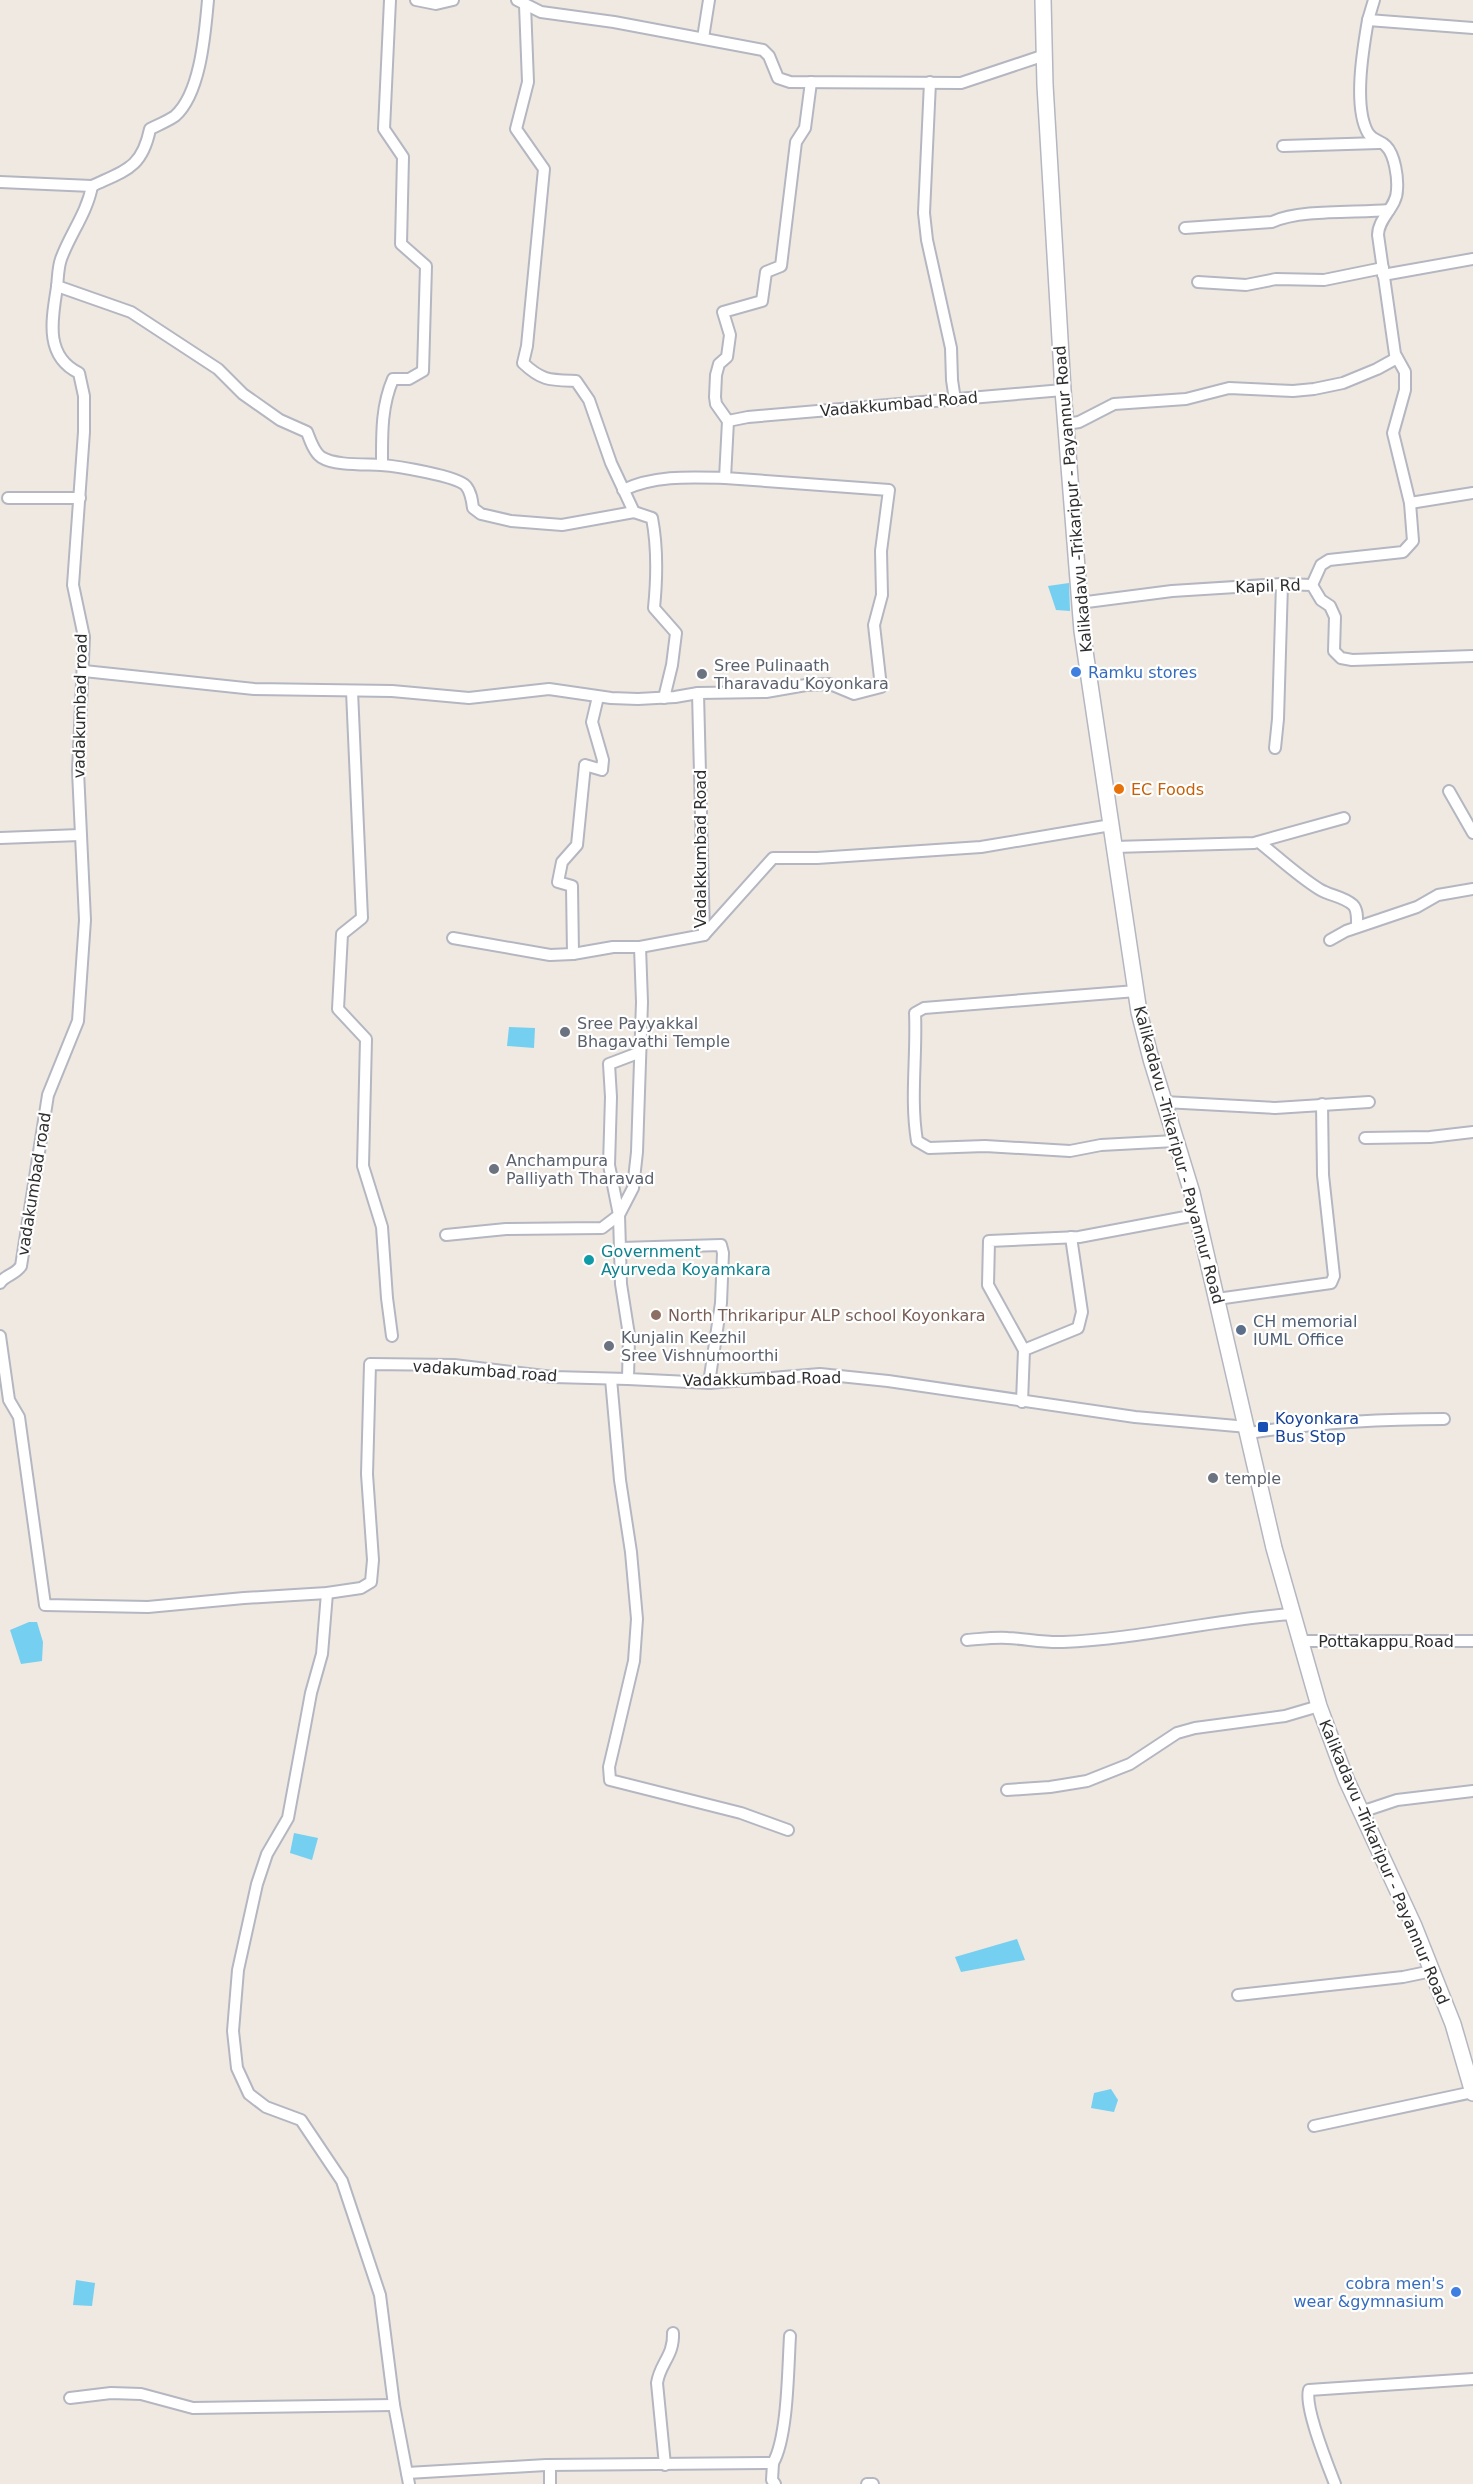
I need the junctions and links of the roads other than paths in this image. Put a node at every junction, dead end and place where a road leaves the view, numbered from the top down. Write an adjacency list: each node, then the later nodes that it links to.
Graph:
1 (208, 0): 18 (street)
2 (390, 0): 30 (street)
3 (416, 0): 4 (street)
4 (453, 0)
5 (709, 0): 11 (street)
6 (1043, 0): 12 (main road, Kalikadavu -Trikaripur - Payannur Road)
7 (1374, 0): 9 (street)
8 (521, 3): 11 (street); 32 (street)
9 (1368, 20): 10 (street); 15 (street)
10 (1473, 28)
11 (703, 38): 13 (street)
12 (1045, 55): 14 (street); 26 (main road, Kalikadavu -Trikaripur - Payannur Road)
13 (811, 82): 14 (street); 28 (street)
14 (930, 82): 27 (street)
15 (1379, 142): 16 (street); 19 (street)
16 (1283, 146)
17 (0, 182): 18 (street)
18 (92, 186): 24 (street, vadakumbad road)
19 (1389, 210): 20 (street); 22 (street)
20 (1185, 228)
21 (1473, 259): 22 (street)
22 (1383, 272): 23 (street); 25 (street)
23 (1198, 282)
24 (57, 286): 30 (street); 35 (street, vadakumbad road)
25 (1397, 358): 29 (street); 36 (street)
26 (1063, 390): 27 (street, Vadakkumbad Road); 29 (main road, Kalikadavu -Trikaripur - Payannur Road)
27 (955, 400): 28 (street, Vadakkumbad Road)
28 (728, 421): 31 (street)
29 (1066, 424): 40 (main road, Kalikadavu -Trikaripur - Payannur Road)
30 (382, 465): 37 (street)
31 (725, 478): 32 (street); 44 (street)
32 (623, 490): 37 (street)
33 (1473, 493): 36 (street)
34 (8, 498): 35 (street)
35 (80, 498): 42 (street, vadakumbad road)
36 (1410, 503): 39 (street)
37 (634, 512): 45 (street)
38 (1282, 584): 39 (street, Kapil Rd); 40 (street, Kapil Rd); 47 (street)
39 (1312, 585): 41 (street, Kapil Rd)
40 (1079, 603): 50 (main road, Kalikadavu -Trikaripur - Payannur Road)
41 (1473, 656)
42 (84, 671): 43 (street); 52 (street, vadakumbad road)
43 (352, 691): 45 (street); 79 (street)
44 (698, 693): 45 (street); 58 (street, Vadakkumbad Road)
45 (664, 698)
46 (597, 701): 62 (street)
47 (1275, 748)
48 (1449, 791): 51 (street)
49 (1344, 818): 54 (street)
50 (1111, 825): 55 (main road, Kalikadavu -Trikaripur - Payannur Road); 58 (street)
51 (1473, 833)
52 (80, 835): 53 (street); 76 (street, vadakumbad road)
53 (0, 838)
54 (1259, 842): 55 (street); 57 (street)
55 (1114, 847): 63 (main road, Kalikadavu -Trikaripur - Payannur Road)
56 (1473, 889): 57 (street)
57 (1357, 927): 60 (street)
58 (704, 934): 61 (street, Vadakkumbad Road)
59 (453, 938): 62 (street, Vadakkumbad Road)
60 (1330, 940)
61 (640, 947): 62 (street, Vadakkumbad Road); 64 (street)
62 (573, 954)
63 (1136, 991): 65 (main road, Kalikadavu -Trikaripur - Payannur Road); 70 (street)
64 (638, 1053): 71 (street); 71 (street)
65 (1164, 1102): 67 (street); 70 (main road, Kalikadavu -Trikaripur - Payannur Road)
66 (1369, 1102): 67 (street)
67 (1322, 1104): 77 (street)
68 (1473, 1132): 69 (street)
69 (1365, 1138)
70 (1175, 1141): 72 (main road, Kalikadavu -Trikaripur - Payannur Road)
71 (619, 1215): 73 (street); 75 (street)
72 (1196, 1215): 74 (street); 77 (main road, Kalikadavu -Trikaripur - Payannur Road)
73 (446, 1235)
74 (1071, 1237): 80 (street); 80 (street)
75 (621, 1248): 82 (street); 83 (street)
76 (0, 1283)
77 (1217, 1299): 86 (main road, Kalikadavu -Trikaripur - Payannur Road)
78 (0, 1336): 87 (street, vadakumbad road)
79 (392, 1336)
80 (1024, 1350): 84 (street)
81 (611, 1378): 82 (street, vadakumbad road); 87 (street, vadakumbad road); 96 (street)
82 (628, 1379): 83 (street, Vadakkumbad Road)
83 (709, 1383): 84 (street, Vadakkumbad Road)
84 (1022, 1402): 86 (street, Vadakkumbad Road)
85 (1444, 1419): 86 (street, Vadakkumbad Road)
86 (1249, 1430): 88 (main road, Kalikadavu -Trikaripur - Payannur Road)
87 (327, 1593): 105 (street)
88 (1292, 1614): 89 (street); 90 (main road, Kalikadavu -Trikaripur - Payannur Road)
89 (967, 1640)
90 (1299, 1641): 91 (street, Pottakappu Road); 92 (main road, Kalikadavu -Trikaripur - Payannur Road)
91 (1473, 1641)
92 (1319, 1706): 93 (street); 95 (main road, Kalikadavu -Trikaripur - Payannur Road)
93 (1007, 1791)
94 (1473, 1791): 95 (street)
95 (1361, 1812): 97 (main road, Kalikadavu -Trikaripur - Payannur Road)
96 (788, 1830)
97 (1432, 1971): 98 (street); 99 (main road, Kalikadavu -Trikaripur - Payannur Road)
98 (1238, 1995)
99 (1473, 2092): 100 (street)
100 (1314, 2126)
101 (673, 2333): 108 (street)
102 (790, 2336): 106 (street)
103 (1473, 2379): 114 (street)
104 (70, 2397): 105 (street)
105 (394, 2405): 109 (street)
106 (773, 2463): 108 (street); 111 (street)
107 (550, 2465): 108 (street); 109 (street); 110 (street)
108 (665, 2465)
109 (408, 2478)
110 (550, 2484)
111 (775, 2484)
112 (867, 2484): 113 (street)
113 (873, 2484)
114 (1335, 2484)

